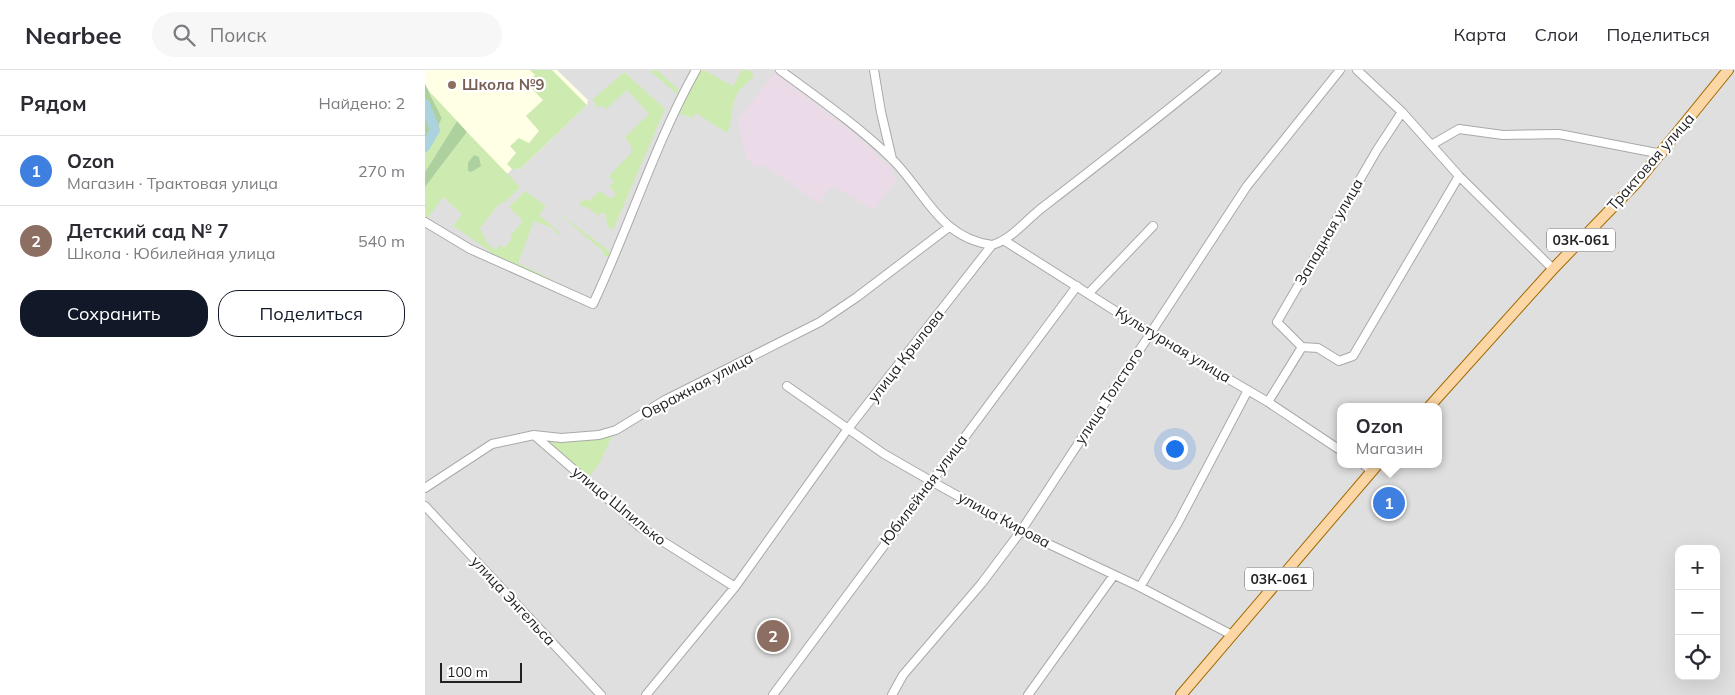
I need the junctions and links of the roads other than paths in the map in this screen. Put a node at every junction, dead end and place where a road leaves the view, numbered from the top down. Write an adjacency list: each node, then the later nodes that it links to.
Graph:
1 (696, 70): 13 (street)
2 (780, 70): 11 (street)
3 (874, 70): 11 (street)
4 (1217, 70): 16 (street)
5 (1340, 70): 21 (street, улица Толстого)
6 (1357, 70): 8 (street)
7 (1728, 70): 10 (main road, Трактовая улица / 03К-061)
8 (1402, 112): 9 (street); 22 (street, Западная улица)
9 (1433, 144): 10 (street); 12 (street)
10 (1662, 154): 18 (main road, Трактовая улица / 03К-061)
11 (892, 159): 15 (street)
12 (1459, 176): 18 (street); 22 (street)
13 (425, 222)
14 (1153, 226): 20 (street)
15 (949, 227): 17 (street); 28 (street, Овражная улица)
16 (1005, 241): 17 (street); 19 (street, Культурная улица)
17 (992, 245): 27 (street, улица Крылова)
18 (1553, 269): 26 (main road, Трактовая улица / 03К-061)
19 (1077, 286): 20 (street, Культурная улица); 31 (street, Юбилейная улица)
20 (1089, 293): 21 (street, Культурная улица)
21 (1150, 333): 24 (street, Культурная улица); 34 (street, улица Толстого)
22 (1302, 347): 25 (street)
23 (787, 386): 27 (street, улица Кирова)
24 (1248, 390): 25 (street, Культурная улица); 37 (street)
25 (1268, 402): 29 (street, Культурная улица)
26 (1433, 403)
27 (847, 430): 31 (street, улица Кирова); 36 (street, улица Крылова)
28 (533, 435): 32 (street, Овражная улица); 36 (street, улица Шпилько)
29 (1337, 448)
30 (1374, 468): 38 (main road, 03К-061)
31 (931, 481): 34 (street, улица Кирова); 41 (street, Юбилейная улица)
32 (425, 488)
33 (425, 506): 39 (street, улица Энгельса)
34 (1021, 531): 35 (street, улица Кирова); 42 (street, улица Толстого)
35 (1114, 575): 37 (street, улица Кирова); 43 (street)
36 (735, 587): 40 (street, улица Крылова)
37 (1140, 587): 38 (street, улица Кирова)
38 (1232, 635): 44 (main road, 03К-061)
39 (601, 695)
40 (647, 695)
41 (773, 695)
42 (893, 695)
43 (1028, 695)
44 (1181, 695)

